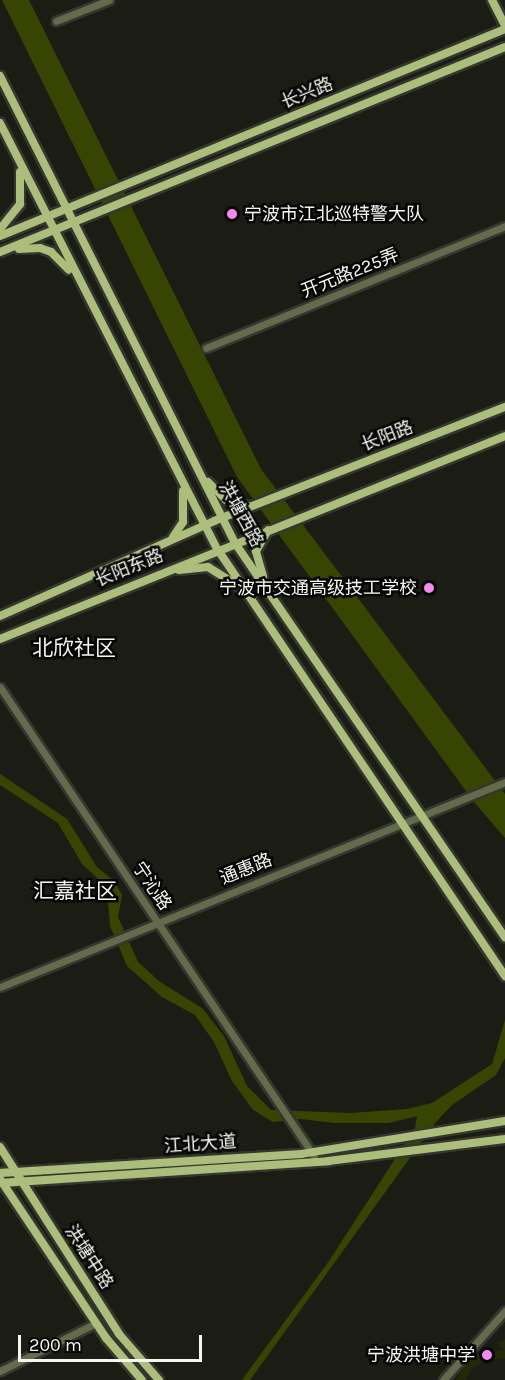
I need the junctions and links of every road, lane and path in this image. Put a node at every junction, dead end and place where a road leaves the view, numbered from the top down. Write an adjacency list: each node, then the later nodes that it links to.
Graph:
1 (110, 0): 3 (street)
2 (492, 0): 4 (main road)
3 (56, 21)
4 (505, 27): 9 (main road, 长兴路)
5 (505, 47): 11 (main road, 长兴路)
6 (0, 76): 9 (main road, 洪塘西路)
7 (0, 123): 8 (main road, 洪塘西路)
8 (14, 151): 10 (main road, 洪塘西路); 13 (main road)
9 (68, 209): 10 (main road, 长兴路); 11 (main road, 洪塘西路)
10 (47, 218): 14 (main road, 洪塘西路); 15 (main road, 长兴路)
11 (74, 222): 14 (main road, 长兴路); 21 (main road, 洪塘西路)
12 (505, 226): 18 (street, 开元路225弄)
13 (0, 229)
14 (53, 231): 16 (main road, 长兴路); 17 (main road, 洪塘西路)
15 (0, 236)
16 (1, 252): 17 (main road)
17 (81, 284): 22 (main road, 洪塘西路)
18 (206, 348)
19 (505, 407): 23 (main road, 长阳路)
20 (505, 436): 26 (main road, 长阳东路)
21 (198, 470): 23 (main road); 24 (main road, 洪塘西路)
22 (181, 479): 25 (main road, 洪塘西路); 27 (main road)
23 (254, 506): 24 (main road, 长阳东路)
24 (223, 518): 25 (main road, 长阳东路); 28 (main road, 洪塘西路)
25 (204, 525): 27 (main road, 长阳东路); 29 (main road, 洪塘西路)
26 (270, 529): 28 (main road, 长阳东路); 31 (main road)
27 (169, 541): 33 (main road, 长阳东路)
28 (236, 543): 29 (main road, 长阳东路); 31 (main road, 洪塘西路)
29 (218, 550): 30 (main road, 长阳东路); 32 (main road, 洪塘西路)
30 (149, 578): 32 (main road); 34 (main road, 长阳东路)
31 (271, 593): 37 (main road, 洪塘西路)
32 (253, 603): 38 (main road, 洪塘西路)
33 (0, 616)
34 (0, 639)
35 (0, 687): 39 (street, 宁沁路)
36 (503, 783): 37 (street, 通惠路)
37 (421, 815): 38 (street, 通惠路); 40 (main road, 洪塘西路)
38 (402, 824): 39 (street, 通惠路); 41 (main road, 洪塘西路)
39 (158, 921): 42 (street, 通惠路); 46 (street, 宁沁路)
40 (505, 938)
41 (505, 976)
42 (0, 987)
43 (505, 1120): 46 (main road, 江北大道)
44 (504, 1141): 47 (main road, 江北大道)
45 (0, 1147): 48 (main road, 洪塘中路)
46 (311, 1152): 47 (street, 宁沁路); 48 (main road, 江北大道)
47 (319, 1162): 51 (main road, 江北大道)
48 (15, 1172): 49 (main road, 江北大道); 51 (main road, 洪塘中路)
49 (0, 1173)
50 (1, 1181): 51 (main road, 江北大道); 53 (main road, 洪塘中路)
51 (21, 1182): 56 (main road, 洪塘中路)
52 (505, 1311): 57 (street)
53 (96, 1323): 54 (street); 55 (main road, 洪塘中路)
54 (0, 1371)
55 (141, 1380)
56 (159, 1380)
57 (443, 1380)

